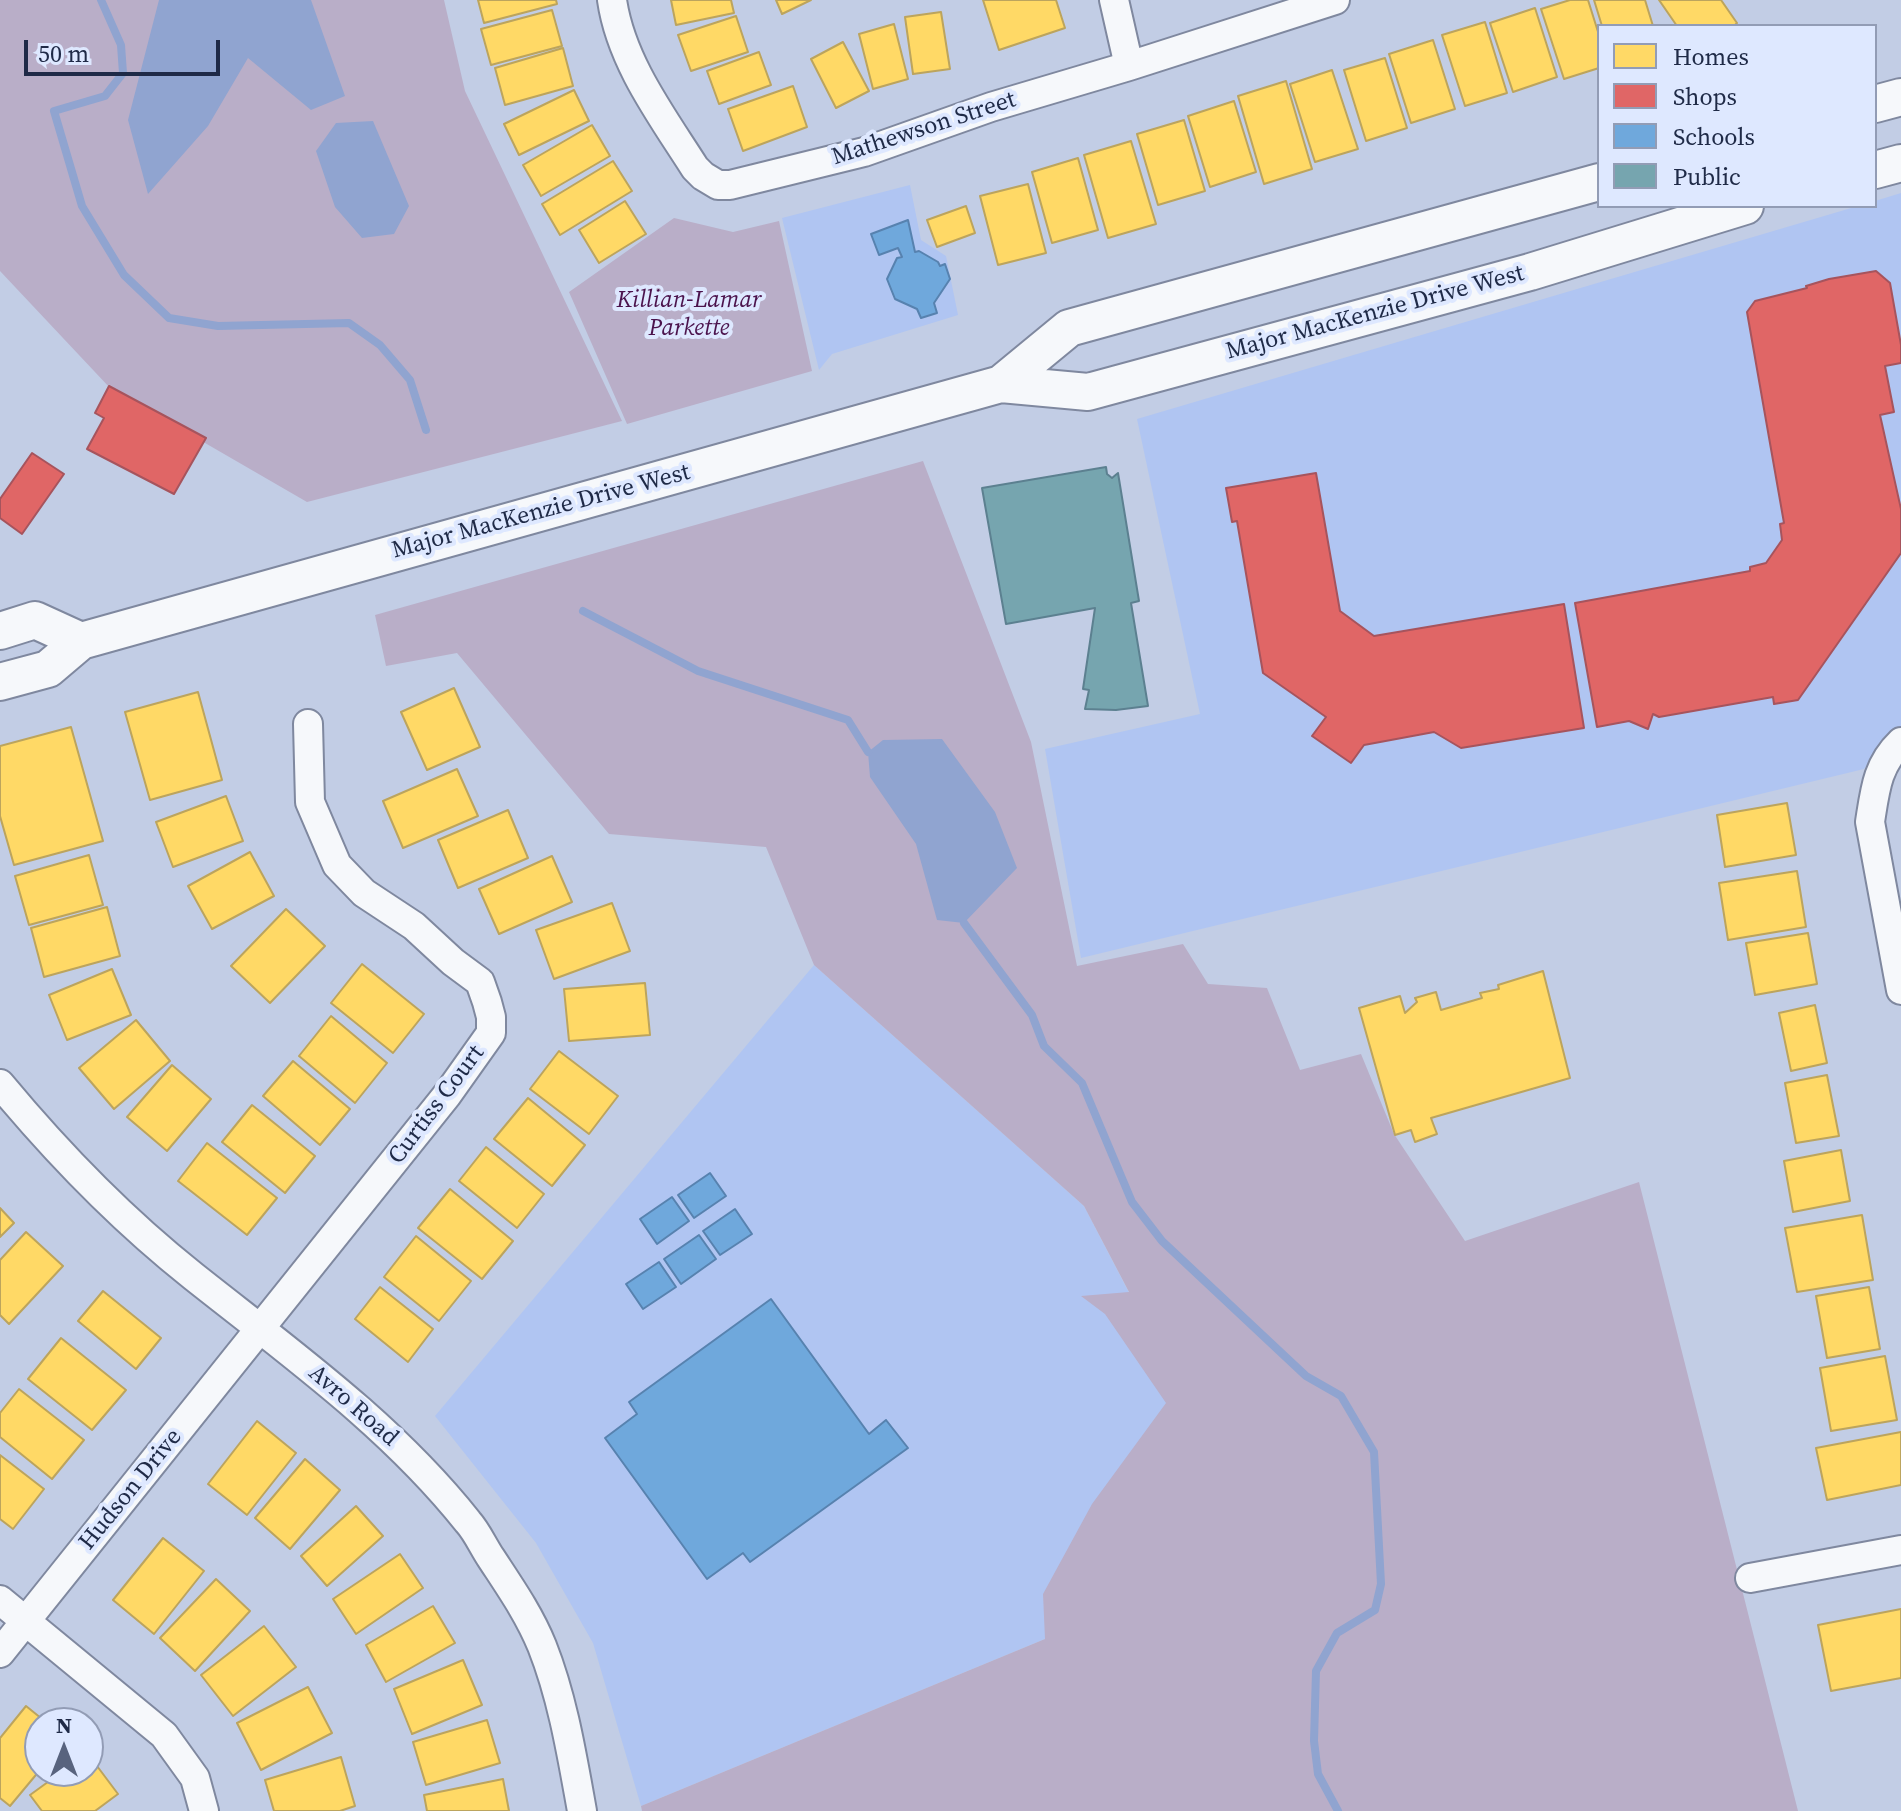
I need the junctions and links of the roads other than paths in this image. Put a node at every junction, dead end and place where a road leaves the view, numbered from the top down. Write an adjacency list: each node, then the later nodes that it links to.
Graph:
1 (612, 0): 4 (street, Mathewson Street)
2 (1114, 0): 4 (street)
3 (1335, 0): 4 (street, Mathewson Street)
4 (1129, 66)
5 (1901, 97): 6 (main road)
6 (1877, 103)
7 (1901, 163): 8 (main road)
8 (1877, 169)
9 (1597, 183): 11 (main road, Major MacKenzie Drive West)
10 (1738, 208): 11 (main road, Major MacKenzie Drive West)
11 (1001, 384): 13 (main road, Major MacKenzie Drive West)
12 (0, 631): 13 (main road)
13 (81, 641): 14 (main road, Major MacKenzie Drive West)
14 (0, 682)
15 (308, 724): 19 (street, Curtiss Court)
16 (1901, 742): 17 (street)
17 (1901, 990)
18 (0, 1084): 19 (street, Avro Road)
19 (262, 1328): 23 (street, Hudson Drive); 26 (street, Avro Road)
20 (1901, 1550): 21 (street)
21 (1750, 1578)
22 (0, 1600): 23 (street)
23 (25, 1622): 24 (street, Hudson Drive); 25 (street)
24 (0, 1653)
25 (204, 1811)
26 (582, 1811)

